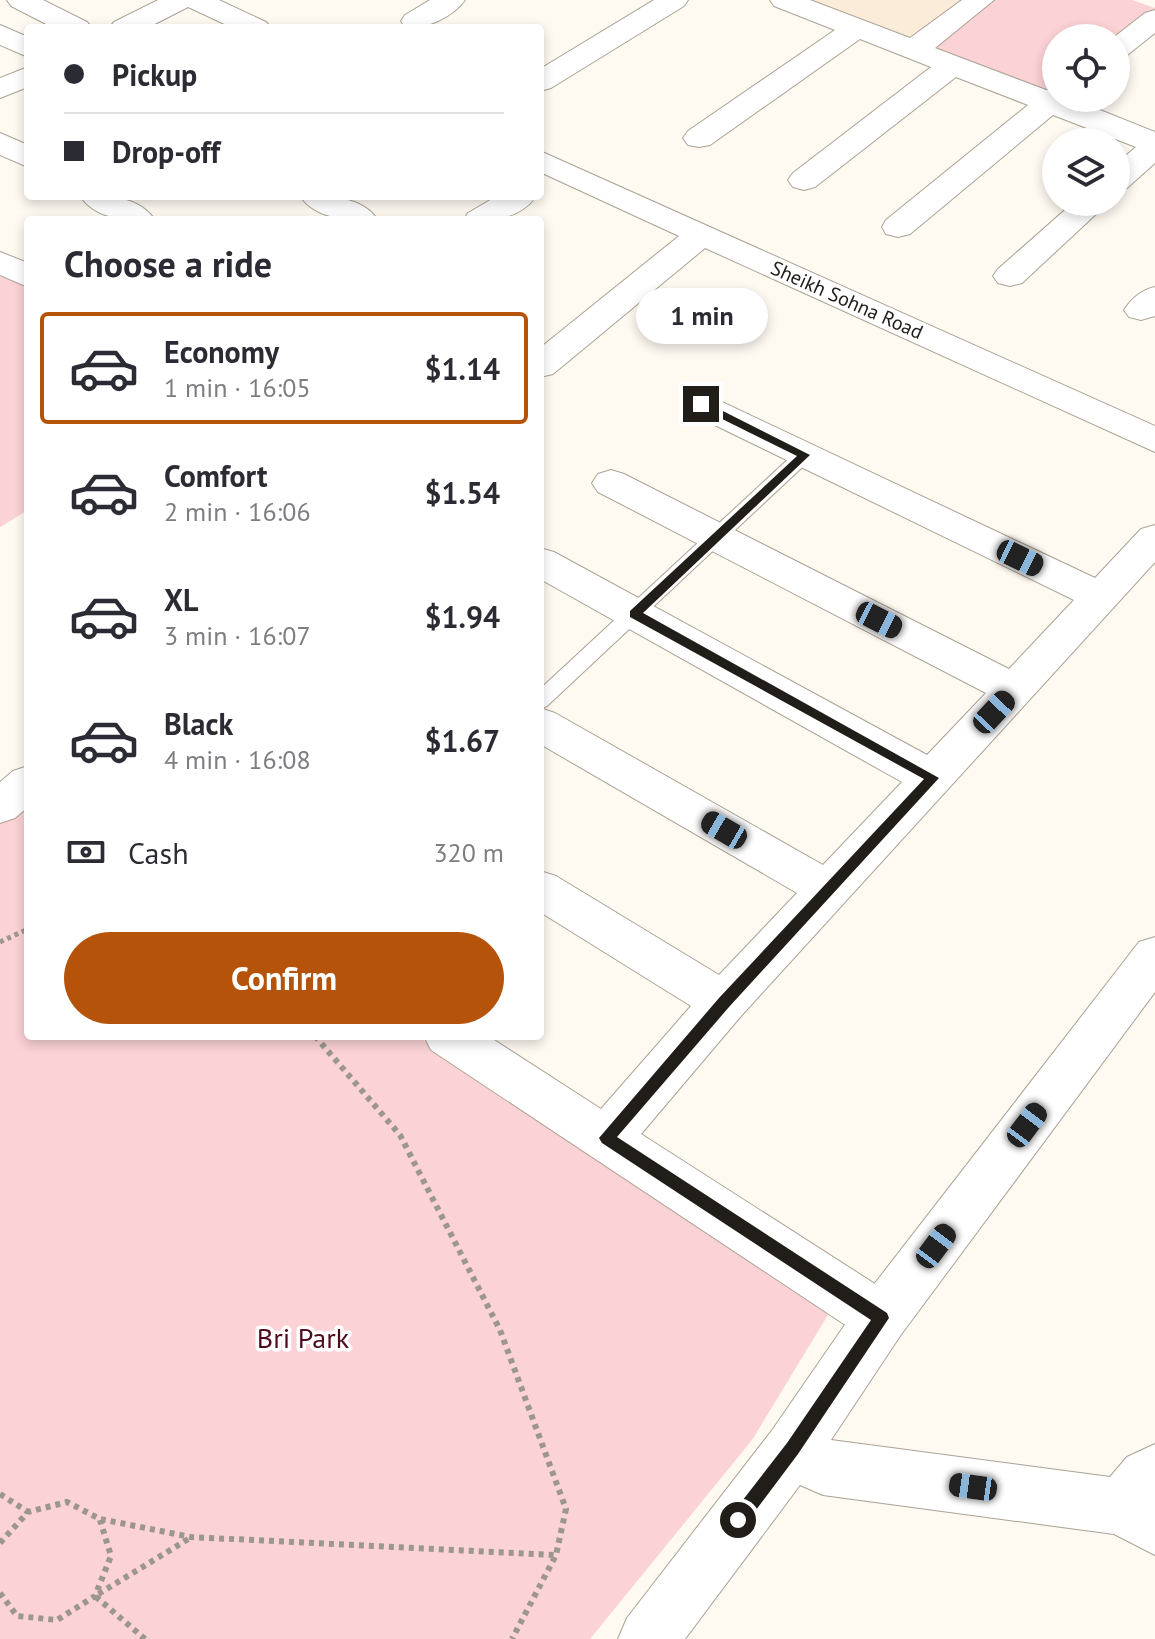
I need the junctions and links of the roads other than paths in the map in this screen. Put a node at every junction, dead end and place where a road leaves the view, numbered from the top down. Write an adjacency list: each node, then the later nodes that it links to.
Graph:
1 (21, 0): 12 (street)
2 (180, 0): 13 (street)
3 (196, 0): 14 (street)
4 (451, 0): 11 (street)
5 (784, 0): 15 (street)
6 (980, 0): 19 (street)
7 (1132, 0): 9 (street)
8 (661, 2): 22 (street)
9 (1155, 8)
10 (1155, 19): 17 (street)
11 (415, 21)
12 (69, 24)
13 (132, 24)
14 (247, 24)
15 (857, 28): 19 (street); 27 (street)
16 (0, 34): 18 (street)
17 (1130, 39)
18 (24, 46)
19 (913, 50): 20 (street)
20 (953, 65): 24 (street); 33 (street)
21 (24, 78): 23 (street)
22 (544, 79)
23 (0, 89)
24 (1042, 96)
25 (1042, 109): 41 (street)
26 (1080, 112): 29 (street)
27 (699, 138)
28 (0, 142): 30 (street)
29 (1155, 145): 31 (street)
30 (24, 156)
31 (1130, 168)
32 (547, 172): 42 (street, Sheikh Sohna Road)
33 (804, 180)
34 (103, 200): 37 (street)
35 (324, 200): 38 (street)
36 (513, 200): 39 (street)
37 (132, 216)
38 (354, 216)
39 (487, 216)
40 (1077, 216): 45 (street)
41 (898, 227)
42 (701, 234): 46 (street); 48 (street, Sheikh Sohna Road)
43 (0, 262): 44 (street)
44 (24, 275)
45 (1010, 276)
46 (544, 363)
47 (701, 404): 49 (street)
48 (1155, 440)
49 (804, 455): 51 (lane); 54 (street)
50 (611, 483): 51 (street)
51 (717, 537): 55 (lane); 56 (street)
52 (1155, 538): 54 (street)
53 (544, 564): 55 (street)
54 (1101, 597): 56 (street)
55 (634, 614): 57 (lane); 59 (street)
56 (1015, 690): 59 (street)
57 (544, 697)
58 (544, 726): 62 (street)
59 (932, 778): 62 (street)
60 (24, 786): 61 (street)
61 (0, 806)
62 (829, 890): 65 (street)
63 (544, 891): 65 (street)
64 (1155, 956): 68 (street)
65 (724, 1002): 67 (street)
66 (454, 1040): 67 (street)
67 (607, 1138): 68 (street)
68 (881, 1318): 69 (street)
69 (793, 1448): 70 (street); 71 (street)
70 (1144, 1502)
71 (648, 1639)

